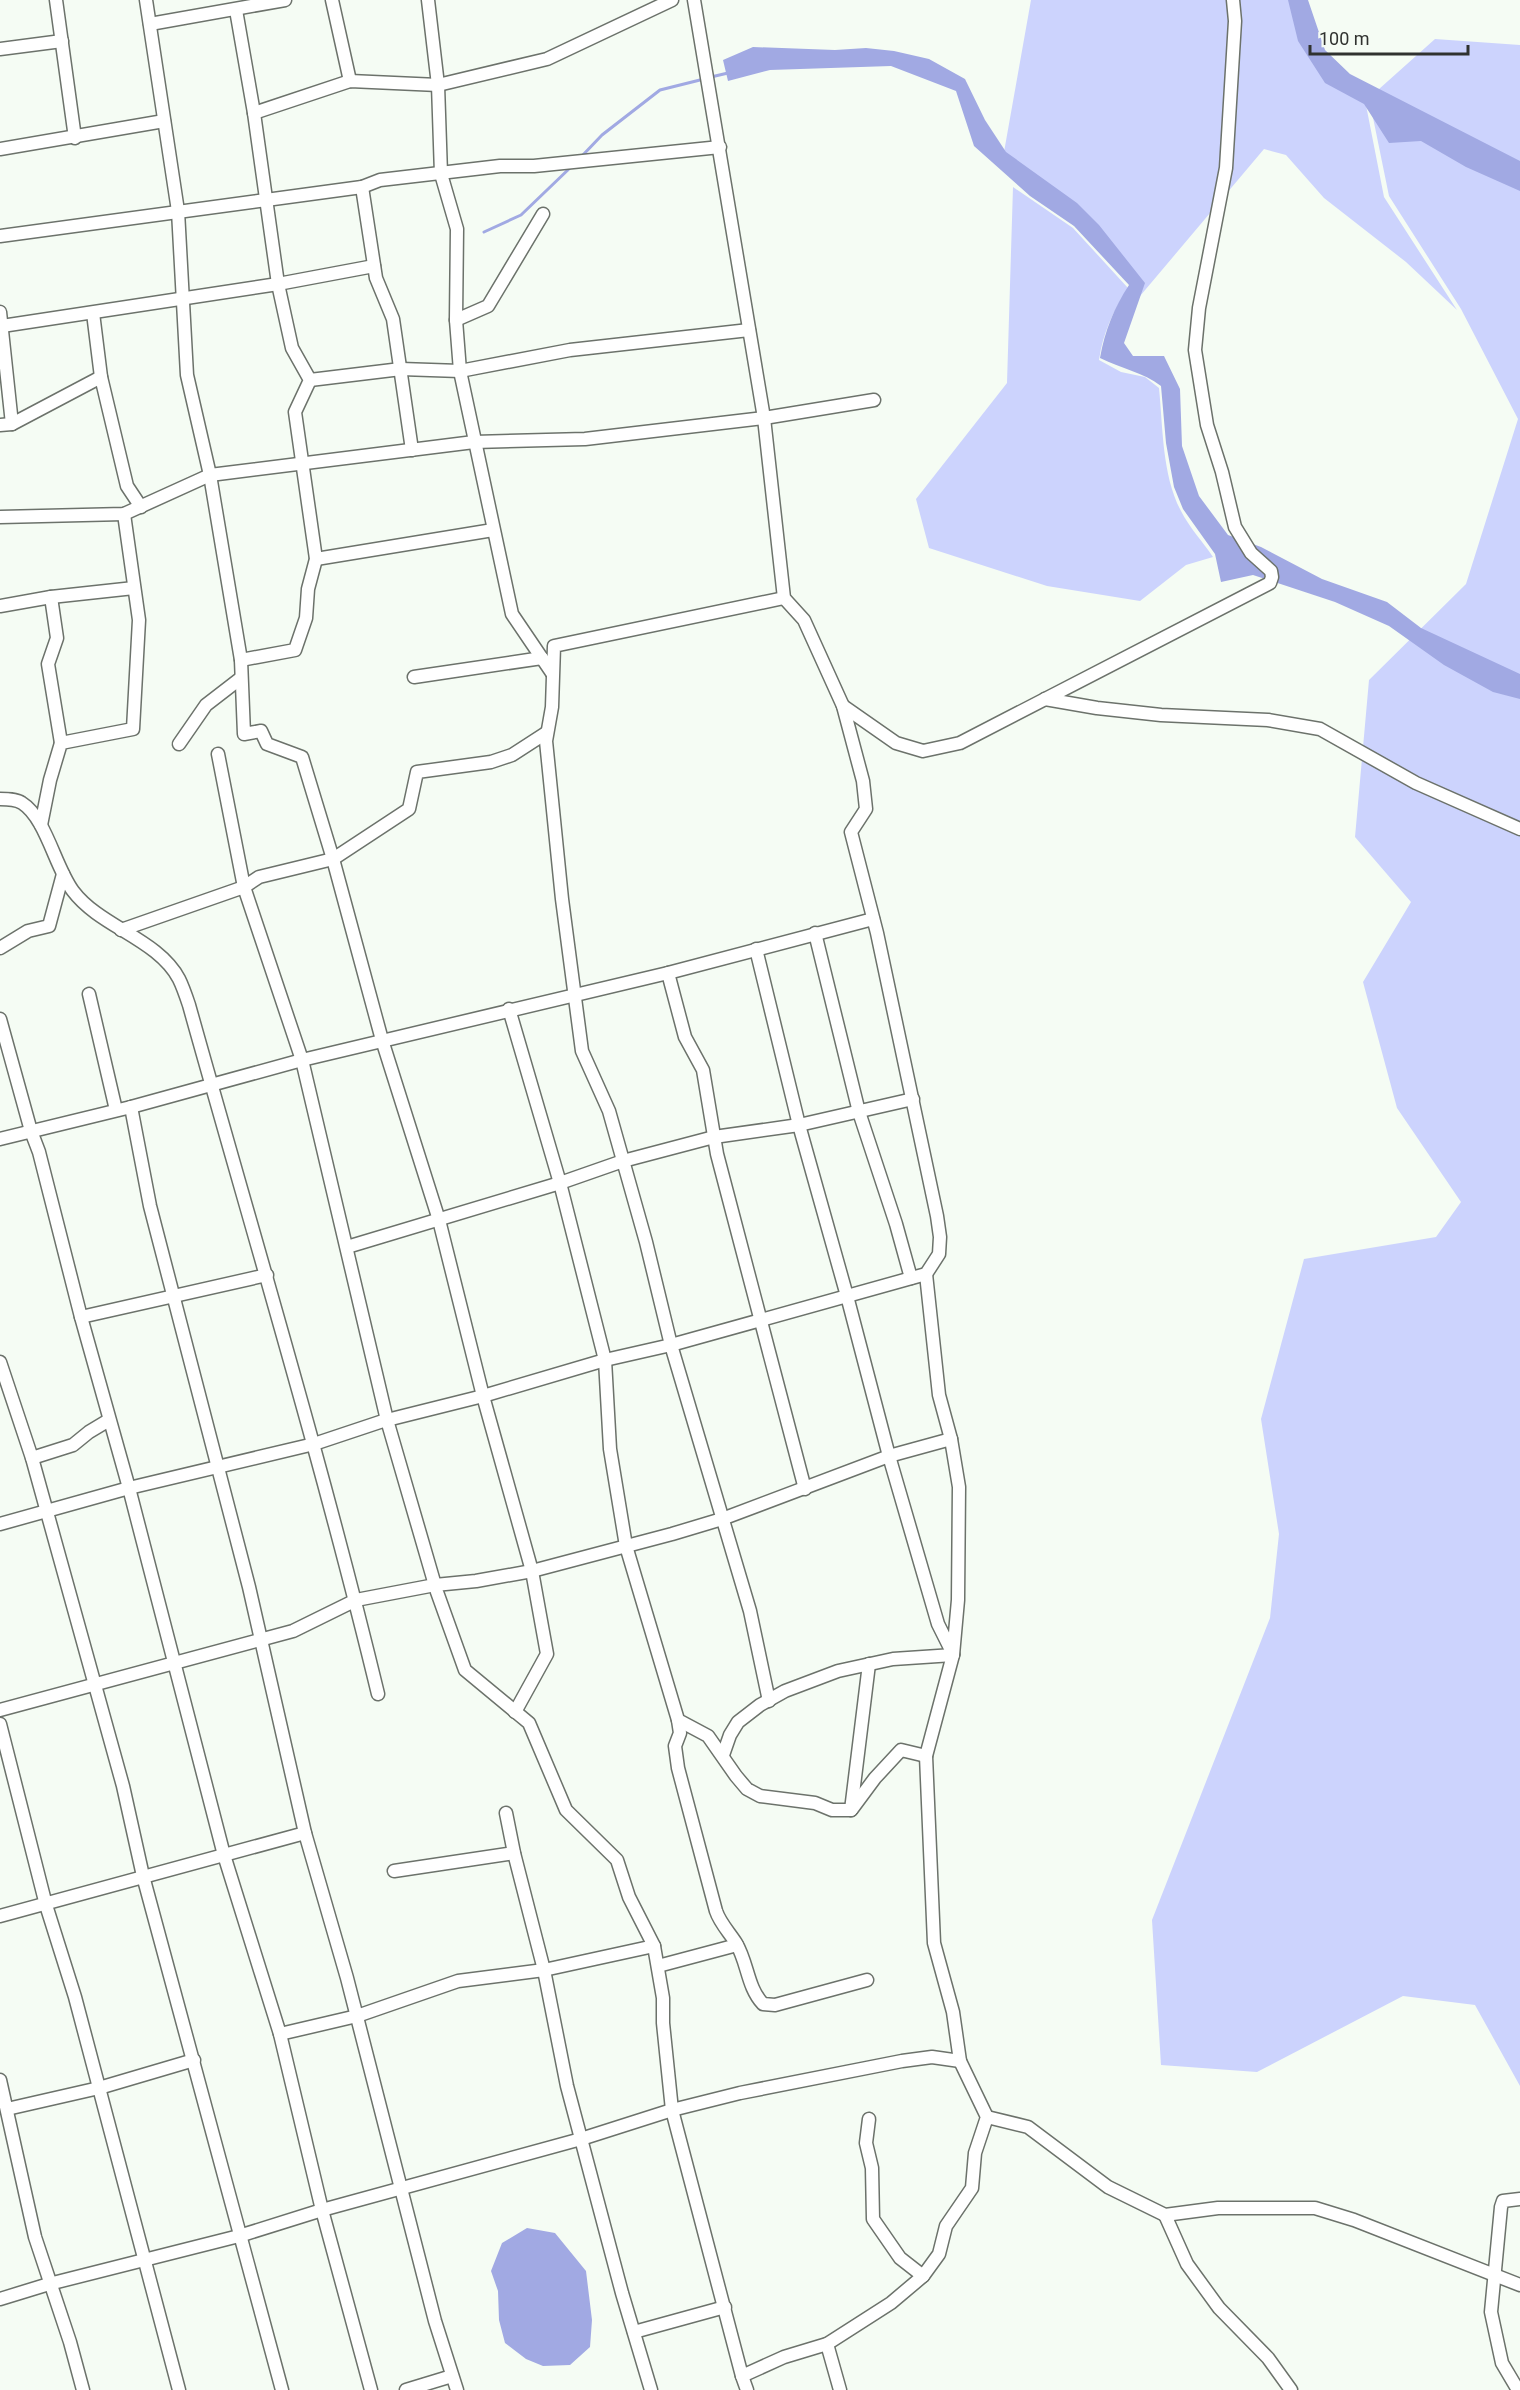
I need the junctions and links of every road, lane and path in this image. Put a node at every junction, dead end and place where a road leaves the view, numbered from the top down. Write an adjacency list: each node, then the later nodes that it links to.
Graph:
1 (56, 0): 11 (street)
2 (146, 0): 10 (street)
3 (285, 0): 9 (street)
4 (332, 0): 13 (street)
5 (428, 0): 14 (street)
6 (672, 0): 14 (street)
7 (694, 0): 18 (street)
8 (1233, 0): 59 (street)
9 (236, 10): 10 (street); 15 (street)
10 (150, 24): 16 (street)
11 (62, 41): 12 (street); 17 (street)
12 (0, 49)
13 (350, 81): 14 (street); 15 (street)
14 (438, 85): 20 (street)
15 (254, 113): 22 (street)
16 (164, 121): 17 (street); 23 (street)
17 (75, 138): 19 (street)
18 (720, 147): 20 (street); 33 (street)
19 (0, 149)
20 (441, 174): 21 (street); 31 (street)
21 (362, 188): 22 (street); 26 (street)
22 (265, 200): 23 (street); 27 (street)
23 (178, 211): 25 (street); 28 (street)
24 (543, 214): 31 (street)
25 (0, 236)
26 (374, 266): 27 (street); 34 (street)
27 (278, 284): 28 (street); 37 (street)
28 (183, 300): 30 (street); 44 (street)
29 (0, 312): 32 (street)
30 (93, 313): 32 (street); 36 (street)
31 (456, 320): 35 (street)
32 (2, 326): 40 (street)
33 (749, 330): 35 (street); 39 (street)
34 (401, 369): 35 (street); 37 (street); 42 (street)
35 (460, 371): 41 (street)
36 (101, 376): 40 (street); 45 (street)
37 (310, 380): 43 (street)
38 (874, 400): 39 (street)
39 (764, 418): 41 (street); 52 (street)
40 (6, 424)
41 (474, 442): 42 (street); 48 (street)
42 (412, 450): 43 (street)
43 (301, 463): 44 (street); 49 (street)
44 (210, 475): 45 (street); 55 (street)
45 (141, 507): 46 (street)
46 (124, 514): 47 (street); 50 (street)
47 (0, 517)
48 (494, 530): 49 (street); 54 (street)
49 (316, 559): 55 (street)
50 (135, 588): 51 (street); 62 (street)
51 (51, 597): 53 (street); 62 (street)
52 (784, 598): 56 (street); 60 (street)
53 (0, 606)
54 (542, 658): 56 (street); 57 (street)
55 (241, 660): 58 (street)
56 (552, 673): 61 (street)
57 (414, 677)
58 (241, 678): 63 (street); 68 (street)
59 (1045, 699): 60 (street); 67 (street)
60 (843, 706): 71 (street)
61 (546, 733): 68 (street); 78 (street)
62 (62, 743): 66 (street)
63 (179, 744)
64 (218, 754): 70 (street)
65 (0, 799): 66 (street)
66 (41, 825): 69 (street)
67 (1520, 829)
68 (333, 859): 70 (street); 81 (street)
69 (63, 874): 72 (street); 74 (street)
70 (244, 887): 72 (street); 82 (street)
71 (873, 919): 73 (street); 84 (street)
72 (122, 930): 83 (street)
73 (815, 933): 75 (street); 87 (street)
74 (0, 948)
75 (756, 949): 76 (street); 88 (street)
76 (668, 973): 78 (street); 90 (street)
77 (89, 994): 86 (street)
78 (573, 995): 79 (street); 92 (street)
79 (508, 1009): 81 (street); 93 (street)
80 (0, 1019): 89 (street)
81 (382, 1040): 82 (street); 94 (street)
82 (302, 1060): 83 (street); 95 (street)
83 (211, 1084): 85 (street); 97 (street)
84 (913, 1099): 87 (street); 96 (street)
85 (131, 1107): 86 (street); 99 (street)
86 (116, 1110): 89 (street)
87 (859, 1112): 88 (street); 98 (street)
88 (799, 1125): 90 (street); 100 (street)
89 (31, 1131): 91 (street); 101 (street)
90 (714, 1137): 92 (street); 102 (street)
91 (0, 1139)
92 (623, 1161): 93 (street); 103 (street)
93 (560, 1183): 94 (street); 104 (street)
94 (439, 1220): 95 (street); 106 (street)
95 (347, 1247): 108 (street)
96 (926, 1274): 98 (street); 109 (street)
97 (267, 1275): 99 (street); 110 (street)
98 (911, 1278): 100 (street)
99 (174, 1296): 101 (street); 113 (street)
100 (847, 1296): 102 (street); 111 (street)
101 (81, 1317): 107 (street)
102 (761, 1320): 103 (street); 115 (street)
103 (671, 1345): 104 (street); 117 (street)
104 (605, 1360): 106 (street); 119 (street)
105 (0, 1362): 112 (street)
106 (483, 1396): 108 (street); 120 (street)
107 (109, 1420): 112 (street); 114 (street)
108 (387, 1420): 110 (street); 121 (street)
109 (951, 1439): 111 (street); 124 (street)
110 (314, 1444): 113 (street); 122 (street)
111 (889, 1456): 115 (street); 124 (street)
112 (32, 1458): 116 (street)
113 (219, 1468): 114 (street); 123 (street)
114 (129, 1488): 116 (street); 125 (street)
115 (805, 1489): 117 (street)
116 (45, 1510): 118 (street); 127 (street)
117 (722, 1519): 119 (street); 129 (street)
118 (0, 1524)
119 (626, 1546): 120 (street); 132 (street)
120 (532, 1571): 121 (street); 131 (street)
121 (435, 1585): 122 (street); 131 (street)
122 (356, 1600): 123 (street); 128 (street)
123 (261, 1639): 125 (street); 138 (street)
124 (953, 1655): 126 (street); 135 (street)
125 (173, 1664): 127 (street); 140 (street)
126 (870, 1664): 129 (street); 136 (street)
127 (93, 1684): 130 (street); 142 (street)
128 (378, 1694)
129 (769, 1701): 134 (street)
130 (0, 1710)
131 (515, 1712): 146 (street)
132 (678, 1720): 134 (street); 145 (street)
133 (0, 1724): 143 (street)
134 (723, 1755): 136 (street)
135 (926, 1756): 136 (street); 153 (street)
136 (851, 1810)
137 (506, 1813): 139 (street)
138 (305, 1833): 140 (street); 150 (street)
139 (514, 1853): 141 (street); 148 (street)
140 (224, 1855): 142 (street); 151 (street)
141 (394, 1871)
142 (143, 1875): 143 (street); 152 (street)
143 (46, 1905): 144 (street); 155 (street)
144 (0, 1916)
145 (737, 1945): 147 (street); 149 (street)
146 (654, 1946): 147 (street); 148 (street)
147 (658, 1966): 157 (street)
148 (544, 1970): 150 (street); 160 (street)
149 (867, 1980)
150 (357, 2016): 151 (street); 161 (street)
151 (280, 2034): 163 (street)
152 (194, 2061): 155 (street); 165 (street)
153 (960, 2061): 157 (street); 158 (street)
154 (0, 2080): 156 (street)
155 (99, 2088): 156 (street); 166 (street)
156 (7, 2109): 169 (street)
157 (672, 2110): 160 (street); 172 (street)
158 (987, 2117): 164 (street); 167 (street)
159 (869, 2119): 167 (street)
160 (581, 2139): 161 (street); 173 (street)
161 (400, 2189): 163 (street); 175 (street)
162 (1520, 2199): 168 (street)
163 (322, 2210): 165 (street); 180 (street)
164 (1165, 2215): 168 (street); 186 (street)
165 (239, 2236): 166 (street); 179 (street)
166 (144, 2260): 169 (street); 178 (street)
167 (923, 2276): 174 (street)
168 (1494, 2276): 170 (street); 187 (street)
169 (49, 2284): 171 (street); 177 (street)
170 (1520, 2285)
171 (0, 2299)
172 (725, 2307): 173 (street); 176 (street)
173 (634, 2332): 183 (street)
174 (828, 2344): 176 (street); 185 (street)
175 (452, 2376): 181 (street); 182 (street)
176 (742, 2376): 184 (street)
177 (83, 2390)
178 (180, 2390)
179 (282, 2390)
180 (371, 2390)
181 (406, 2390)
182 (457, 2390)
183 (651, 2390)
184 (747, 2390)
185 (840, 2390)
186 (1291, 2390)
187 (1518, 2390)

